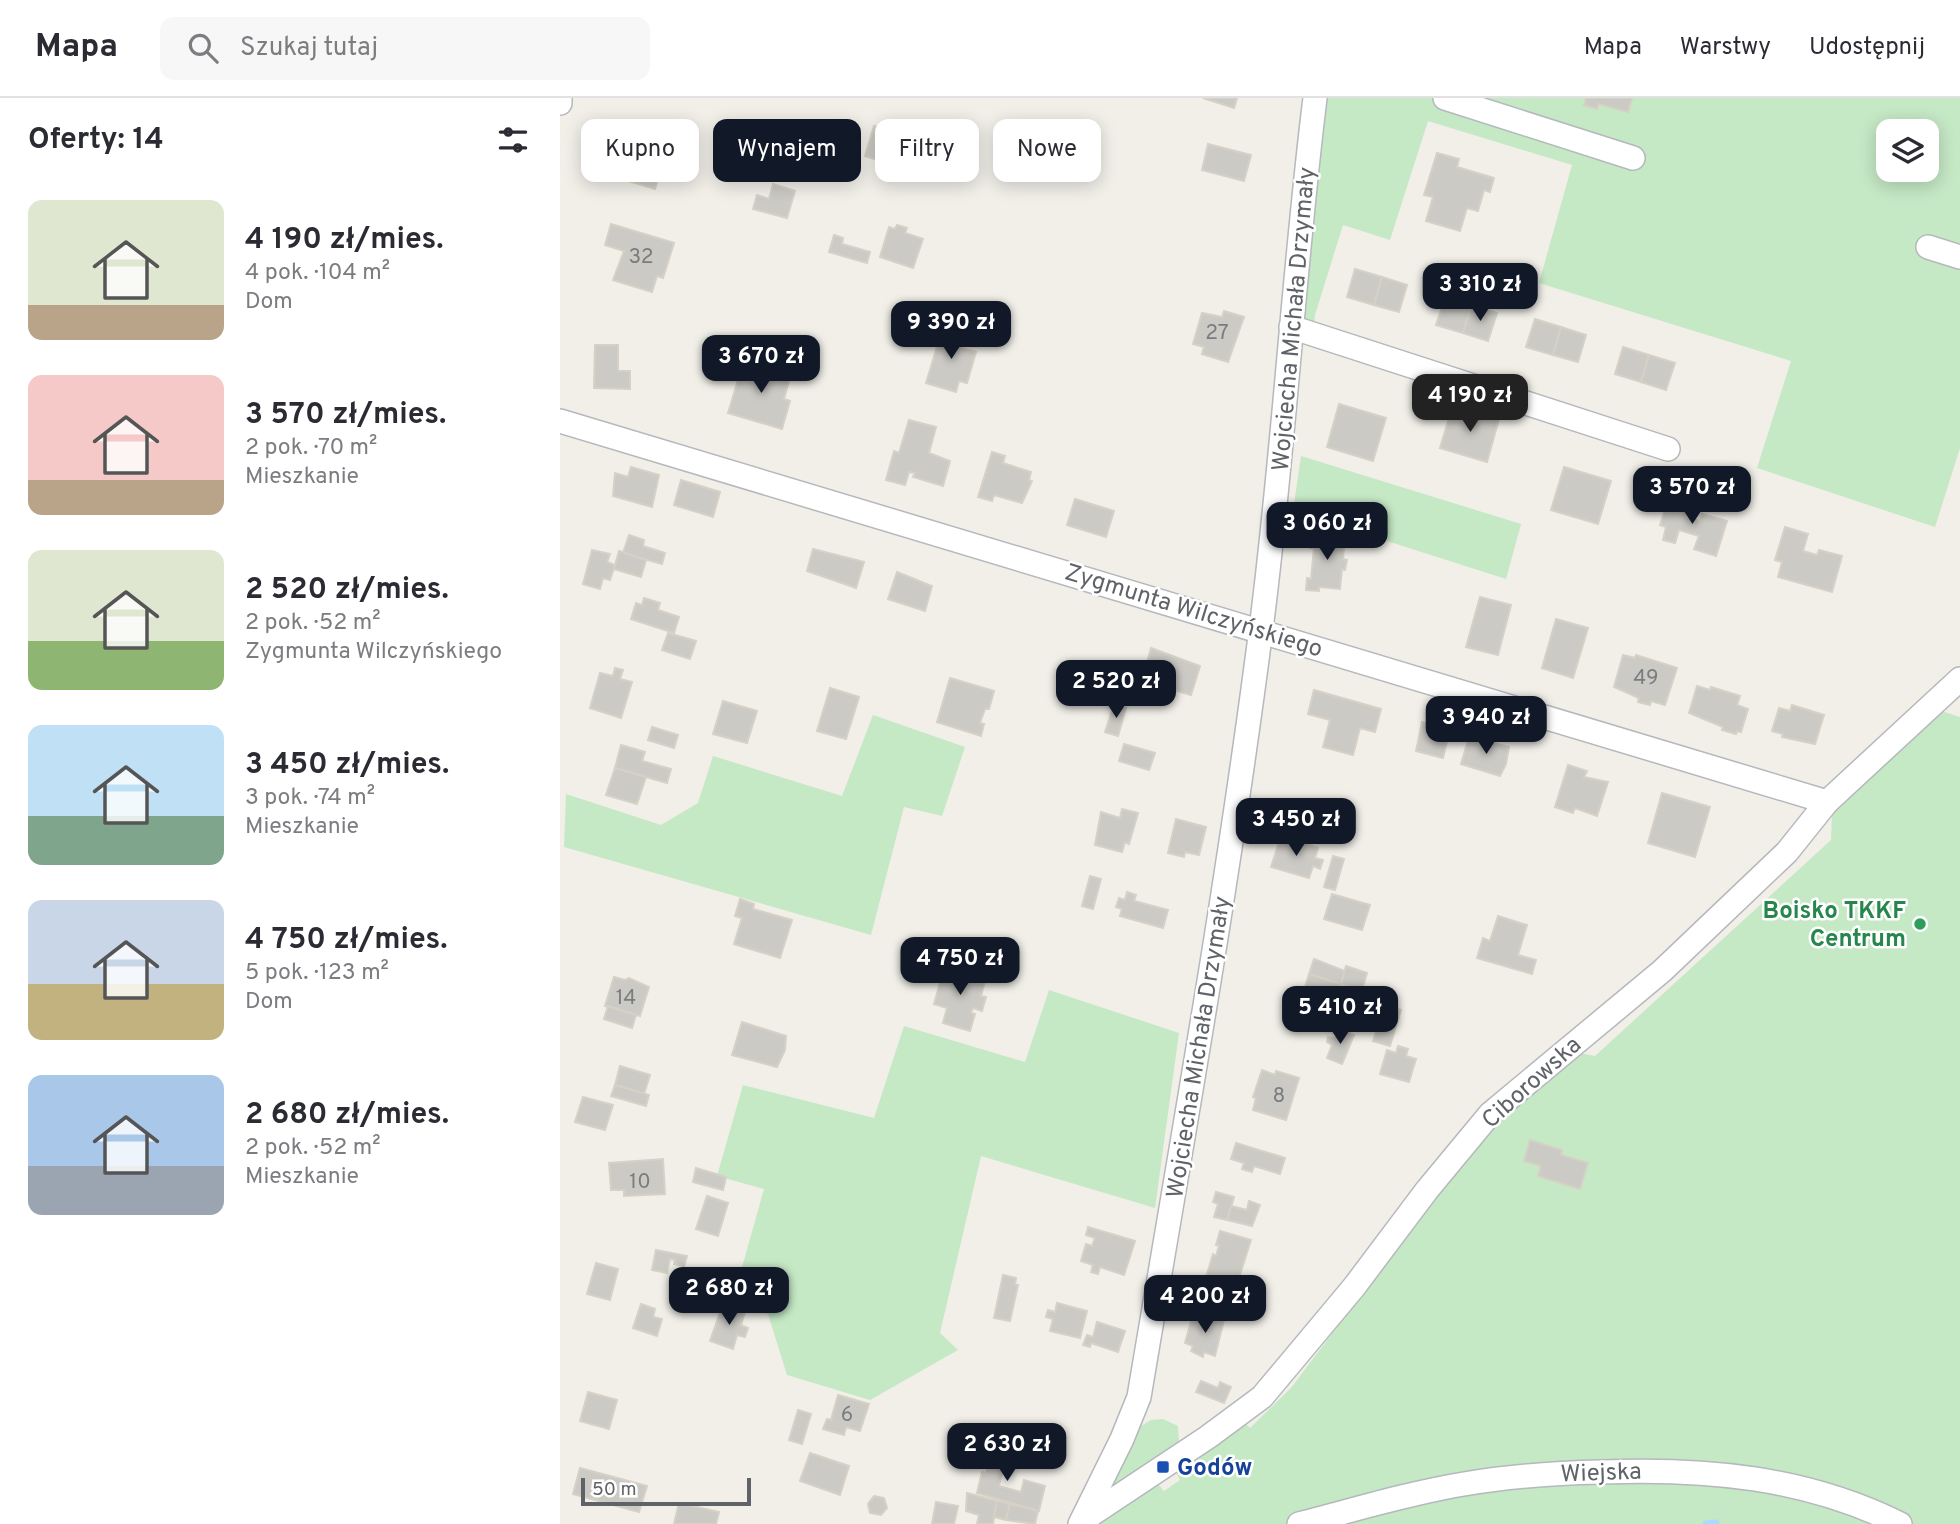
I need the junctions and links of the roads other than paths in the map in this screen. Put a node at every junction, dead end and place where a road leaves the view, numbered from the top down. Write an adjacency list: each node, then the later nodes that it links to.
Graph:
1 (1315, 98): 6 (street, Wojciecha Michała Drzymały)
2 (1445, 98): 3 (street)
3 (1633, 158)
4 (1928, 247): 5 (street)
5 (1960, 257)
6 (1291, 327): 8 (street); 9 (street, Wojciecha Michała Drzymały)
7 (560, 421): 9 (street, Zygmunta Wilczyńskiego)
8 (1668, 449)
9 (1261, 630): 11 (street, Zygmunta Wilczyńskiego); 12 (street, Wojciecha Michała Drzymały)
10 (1960, 679): 11 (street, Ciborowska)
11 (1827, 802): 12 (street, Ciborowska)
12 (1082, 1522)
13 (1300, 1524): 14 (street, Wiejska)
14 (1900, 1524)

